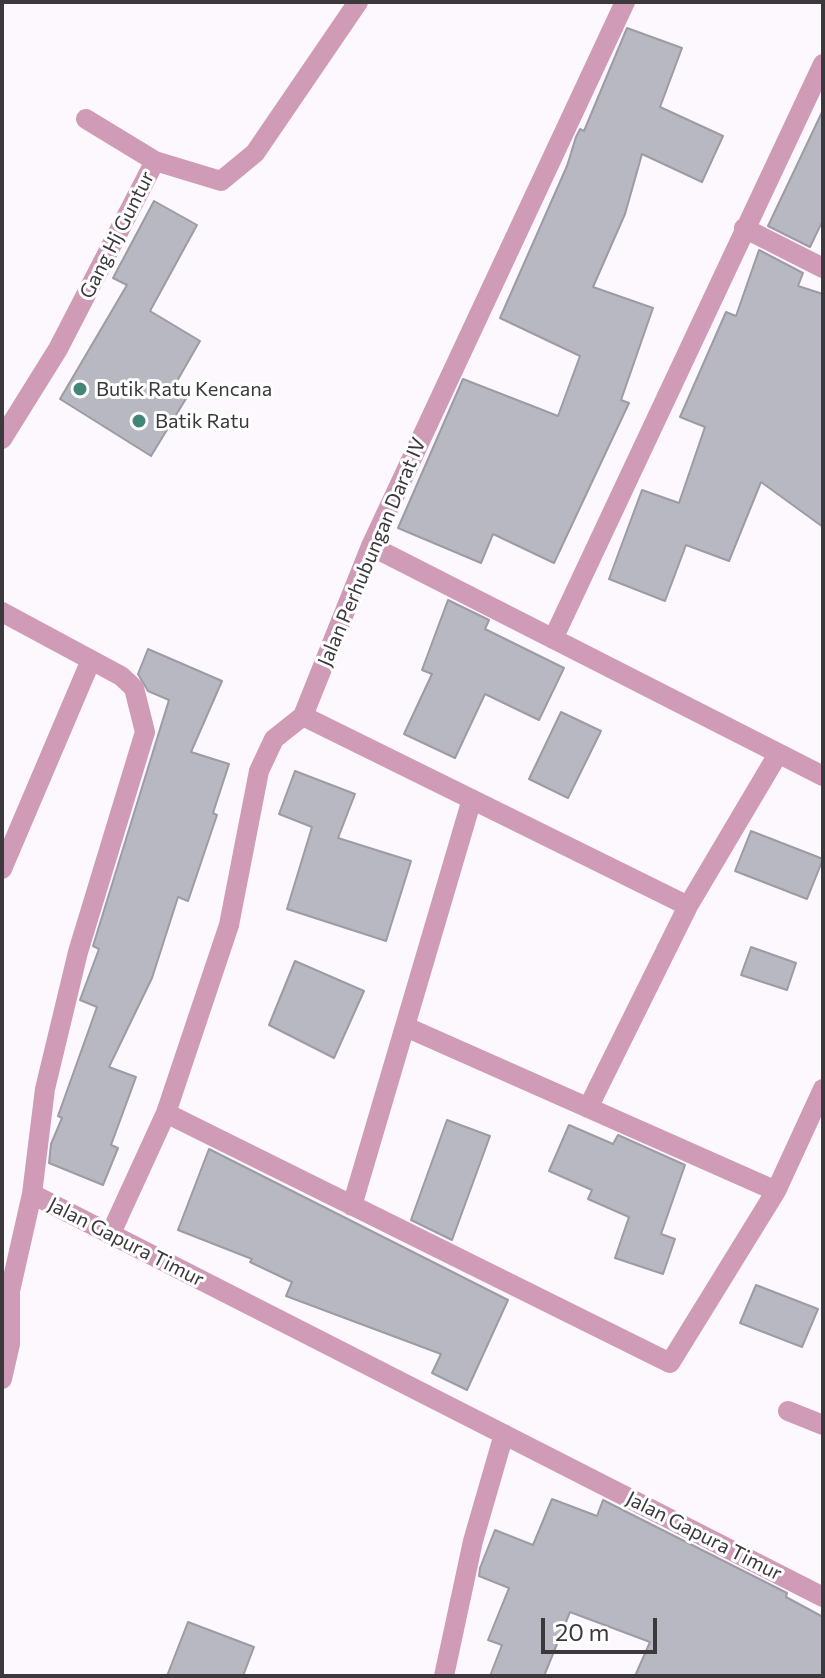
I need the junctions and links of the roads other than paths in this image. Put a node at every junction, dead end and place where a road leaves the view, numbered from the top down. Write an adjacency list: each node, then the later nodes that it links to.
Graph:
1 (358, 2): 5 (street, Gang Hj Guntur)
2 (625, 2): 9 (street, Jalan Perhubungan Darat IV)
3 (823, 64): 6 (street)
4 (86, 119): 5 (street)
5 (155, 161): 8 (street, Gang Hj Guntur)
6 (744, 228): 7 (street); 11 (street)
7 (823, 268)
8 (2, 439)
9 (371, 546): 11 (street); 13 (street, Jalan Perhubungan Darat IV)
10 (2, 612): 12 (street, Jalan Gapura Timur)
11 (553, 639): 14 (street)
12 (91, 660): 17 (street); 24 (street, Jalan Gapura Timur)
13 (303, 716): 16 (street); 22 (street, Jalan Perhubungan Darat IV)
14 (778, 754): 15 (street); 18 (street)
15 (823, 776)
16 (472, 799): 18 (street); 19 (street)
17 (2, 869)
18 (688, 906): 21 (street)
19 (406, 1027): 21 (street); 25 (street)
20 (823, 1089): 23 (street)
21 (588, 1108): 23 (street)
22 (166, 1113): 25 (street); 26 (street, Jalan Perhubungan Darat IV)
23 (776, 1191): 25 (street)
24 (32, 1194): 26 (street, Jalan Gapura Timur); 27 (street)
25 (352, 1206)
26 (111, 1233): 30 (street, Jalan Gapura Timur)
27 (2, 1379)
28 (788, 1411): 29 (street)
29 (823, 1425)
30 (504, 1434): 31 (street, Jalan Gapura Timur); 32 (street)
31 (823, 1597)
32 (444, 1676)

